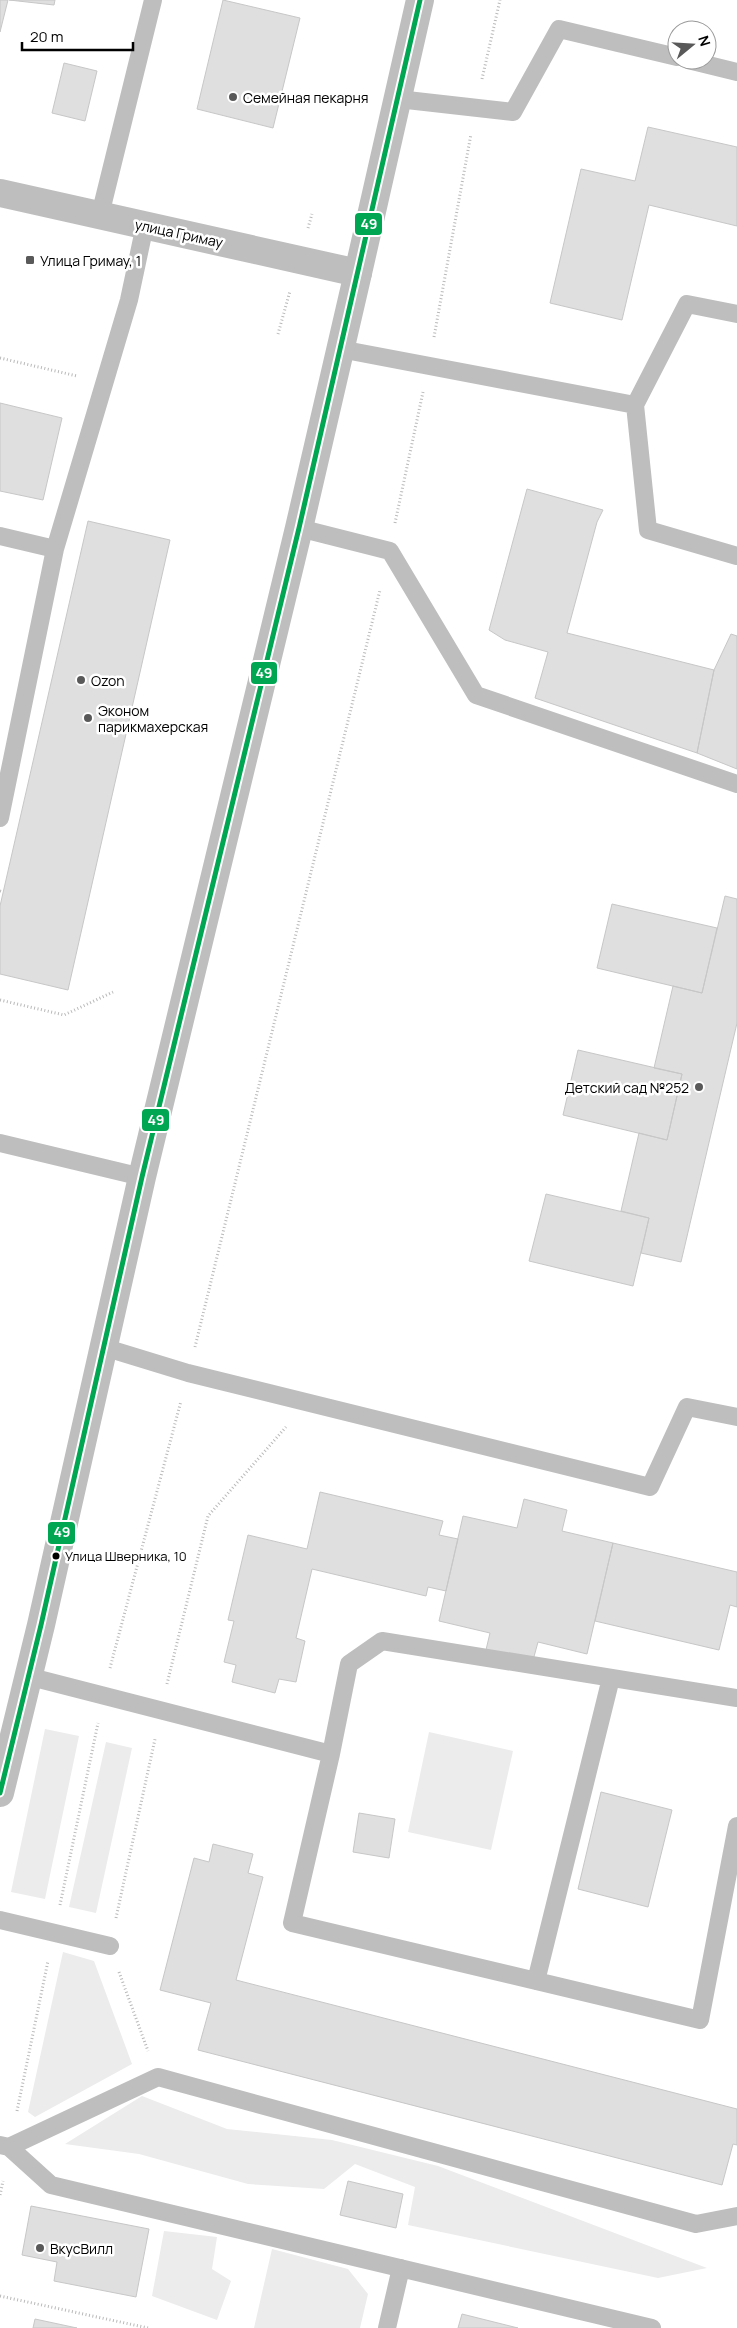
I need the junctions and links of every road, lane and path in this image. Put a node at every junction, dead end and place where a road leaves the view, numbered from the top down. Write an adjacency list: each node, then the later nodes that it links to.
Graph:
1 (152, 0): 10 (lane)
2 (420, 0): 7 (street)
3 (500, 0): 8 (path)
4 (667, 55): 8 (lane)
5 (717, 67): 6 (lane)
6 (737, 72)
7 (398, 99): 8 (lane); 12 (street)
8 (475, 108): 16 (path)
9 (0, 194): 10 (street, улица Гримау)
10 (100, 215): 11 (street, улица Гримау)
11 (145, 225): 12 (street, улица Гримау); 17 (lane)
12 (358, 273): 14 (street)
13 (737, 314): 18 (lane)
14 (340, 350): 16 (lane); 19 (street)
15 (0, 358): 17 (path)
16 (428, 366): 18 (lane); 22 (path)
17 (105, 383): 21 (lane)
18 (635, 405): 23 (lane)
19 (299, 528): 22 (lane); 29 (street)
20 (0, 536): 21 (lane)
21 (55, 549): 25 (lane)
22 (390, 551): 24 (lane); 31 (path)
23 (737, 556)
24 (737, 784)
25 (0, 818)
26 (113, 992): 27 (path)
27 (0, 1000)
28 (0, 1143): 29 (lane)
29 (142, 1177): 30 (street)
30 (103, 1347): 31 (lane); 33 (street)
31 (188, 1373): 32 (lane); 35 (path)
32 (737, 1417)
33 (27, 1676): 35 (lane); 38 (street)
34 (611, 1678): 36 (lane); 37 (lane); 43 (lane)
35 (103, 1695): 37 (lane); 41 (path)
36 (737, 1698)
37 (331, 1754): 43 (lane)
38 (0, 1793)
39 (737, 1826): 43 (lane)
40 (0, 1920): 41 (lane)
41 (54, 1933): 42 (lane); 44 (path)
42 (110, 1946)
43 (536, 1981)
44 (5, 2146): 45 (path); 46 (lane); 47 (lane)
45 (0, 2195)
46 (737, 2216)
47 (401, 2268): 50 (lane); 51 (lane)
48 (0, 2296): 49 (path)
49 (148, 2328)
50 (387, 2328)
51 (652, 2328)

